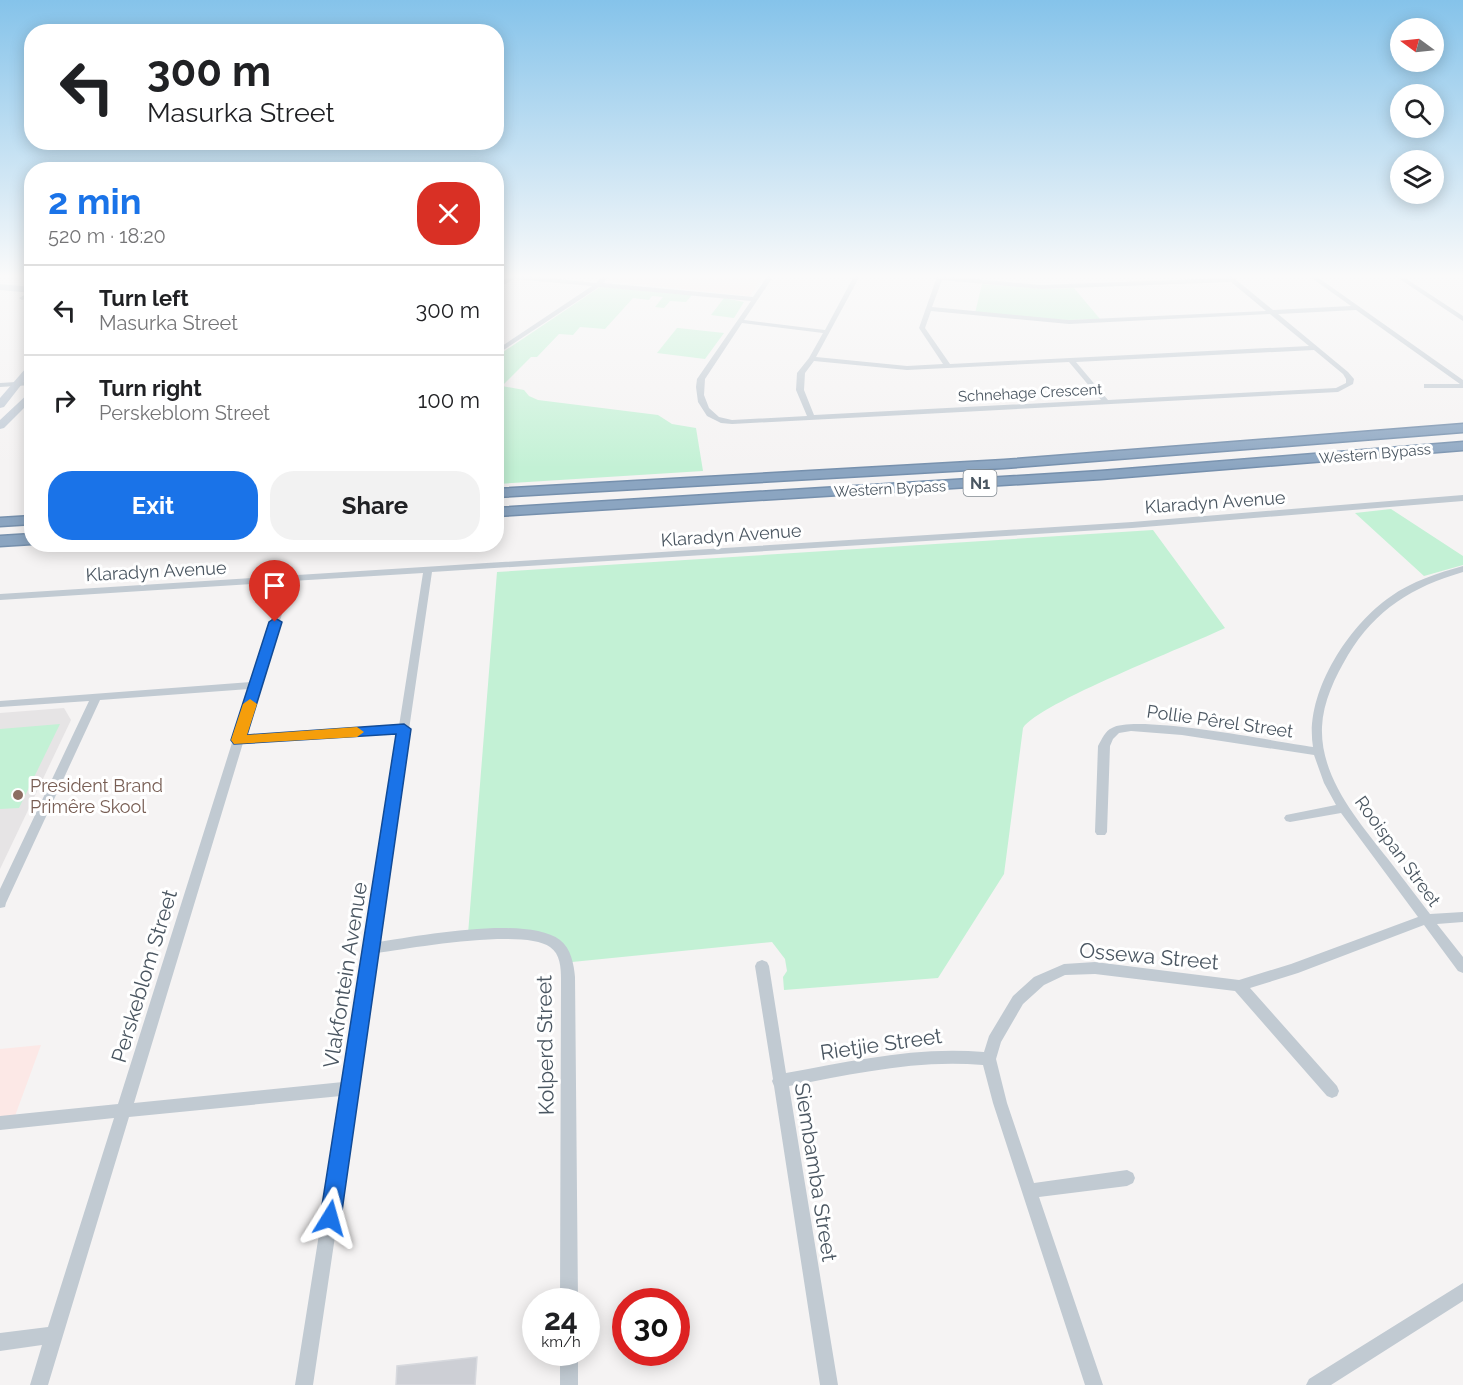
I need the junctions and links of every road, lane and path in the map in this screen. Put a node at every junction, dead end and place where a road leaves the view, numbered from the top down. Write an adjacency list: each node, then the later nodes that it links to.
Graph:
1 (517, 339): 7 (street)
2 (728, 339): 21 (street, Schnehage Crescent)
3 (823, 339): 9 (street)
4 (928, 339): 11 (street)
5 (1303, 339): 8 (street, Schnehage Crescent)
6 (1399, 339): 16 (street)
7 (504, 348)
8 (1314, 348): 10 (street); 19 (street, Schnehage Crescent)
9 (812, 359): 11 (street); 21 (street)
10 (1071, 360): 11 (street); 19 (street)
11 (948, 366)
12 (24, 373): 14 (street)
13 (24, 383): 14 (street)
14 (15, 384): 15 (street); 20 (street)
15 (0, 385)
16 (1463, 385): 17 (street)
17 (1427, 386)
18 (24, 401): 22 (street)
19 (1107, 403): 21 (street, Schnehage Crescent)
20 (0, 405)
21 (811, 416)
22 (3, 421)
23 (1463, 428): 25 (highway, Western Bypass / N1)
24 (1463, 446): 27 (highway, Western Bypass / N1)
25 (504, 493)
26 (1463, 498): 33 (street, Klaradyn Avenue)
27 (504, 512)
28 (24, 520): 29 (highway)
29 (0, 522)
30 (24, 540): 31 (highway)
31 (0, 541)
32 (1463, 569): 41 (street, Rooispan Street)
33 (428, 571): 34 (street, Klaradyn Avenue); 39 (street, Vlakfontein Avenue)
34 (288, 580): 35 (street, Klaradyn Avenue); 36 (street, Perskeblom Street)
35 (0, 597)
36 (256, 686): 37 (street); 40 (street, Perskeblom Street)
37 (96, 697): 38 (street); 45 (street)
38 (0, 704)
39 (404, 729): 40 (street); 48 (street, Vlakfontein Avenue)
40 (239, 740): 56 (street, Perskeblom Street)
41 (1319, 752): 42 (street, Rooispan Street); 44 (street, Pollie Pêrel Street)
42 (1343, 808): 43 (street); 47 (street, Rooispan Street)
43 (1290, 818)
44 (1101, 832)
45 (0, 903)
46 (1463, 917): 47 (street, Ossewa Street)
47 (1427, 920): 50 (street, Rooispan Street); 51 (street, Ossewa Street)
48 (370, 948): 54 (street, Vlakfontein Avenue); 60 (street, Kolperd Street)
49 (762, 966): 53 (street, Siembamba Street)
50 (1463, 967)
51 (1239, 986): 52 (street, Ossewa Street); 55 (street, Ossewa Street)
52 (989, 1059): 53 (street, Rietjie Street); 59 (street)
53 (780, 1080): 68 (street, Siembamba Street)
54 (349, 1088): 56 (street); 66 (street, Vlakfontein Avenue)
55 (1332, 1091)
56 (124, 1110): 57 (street); 62 (street, Perskeblom Street)
57 (0, 1123)
58 (1127, 1178): 59 (street)
59 (1030, 1191): 69 (street)
60 (569, 1288)
61 (1463, 1291): 70 (street)
62 (55, 1335): 63 (street); 65 (street, Perskeblom Street)
63 (0, 1341)
64 (569, 1366): 67 (street)
65 (39, 1385)
66 (304, 1385)
67 (569, 1385)
68 (828, 1385)
69 (1094, 1385)
70 (1315, 1385)

